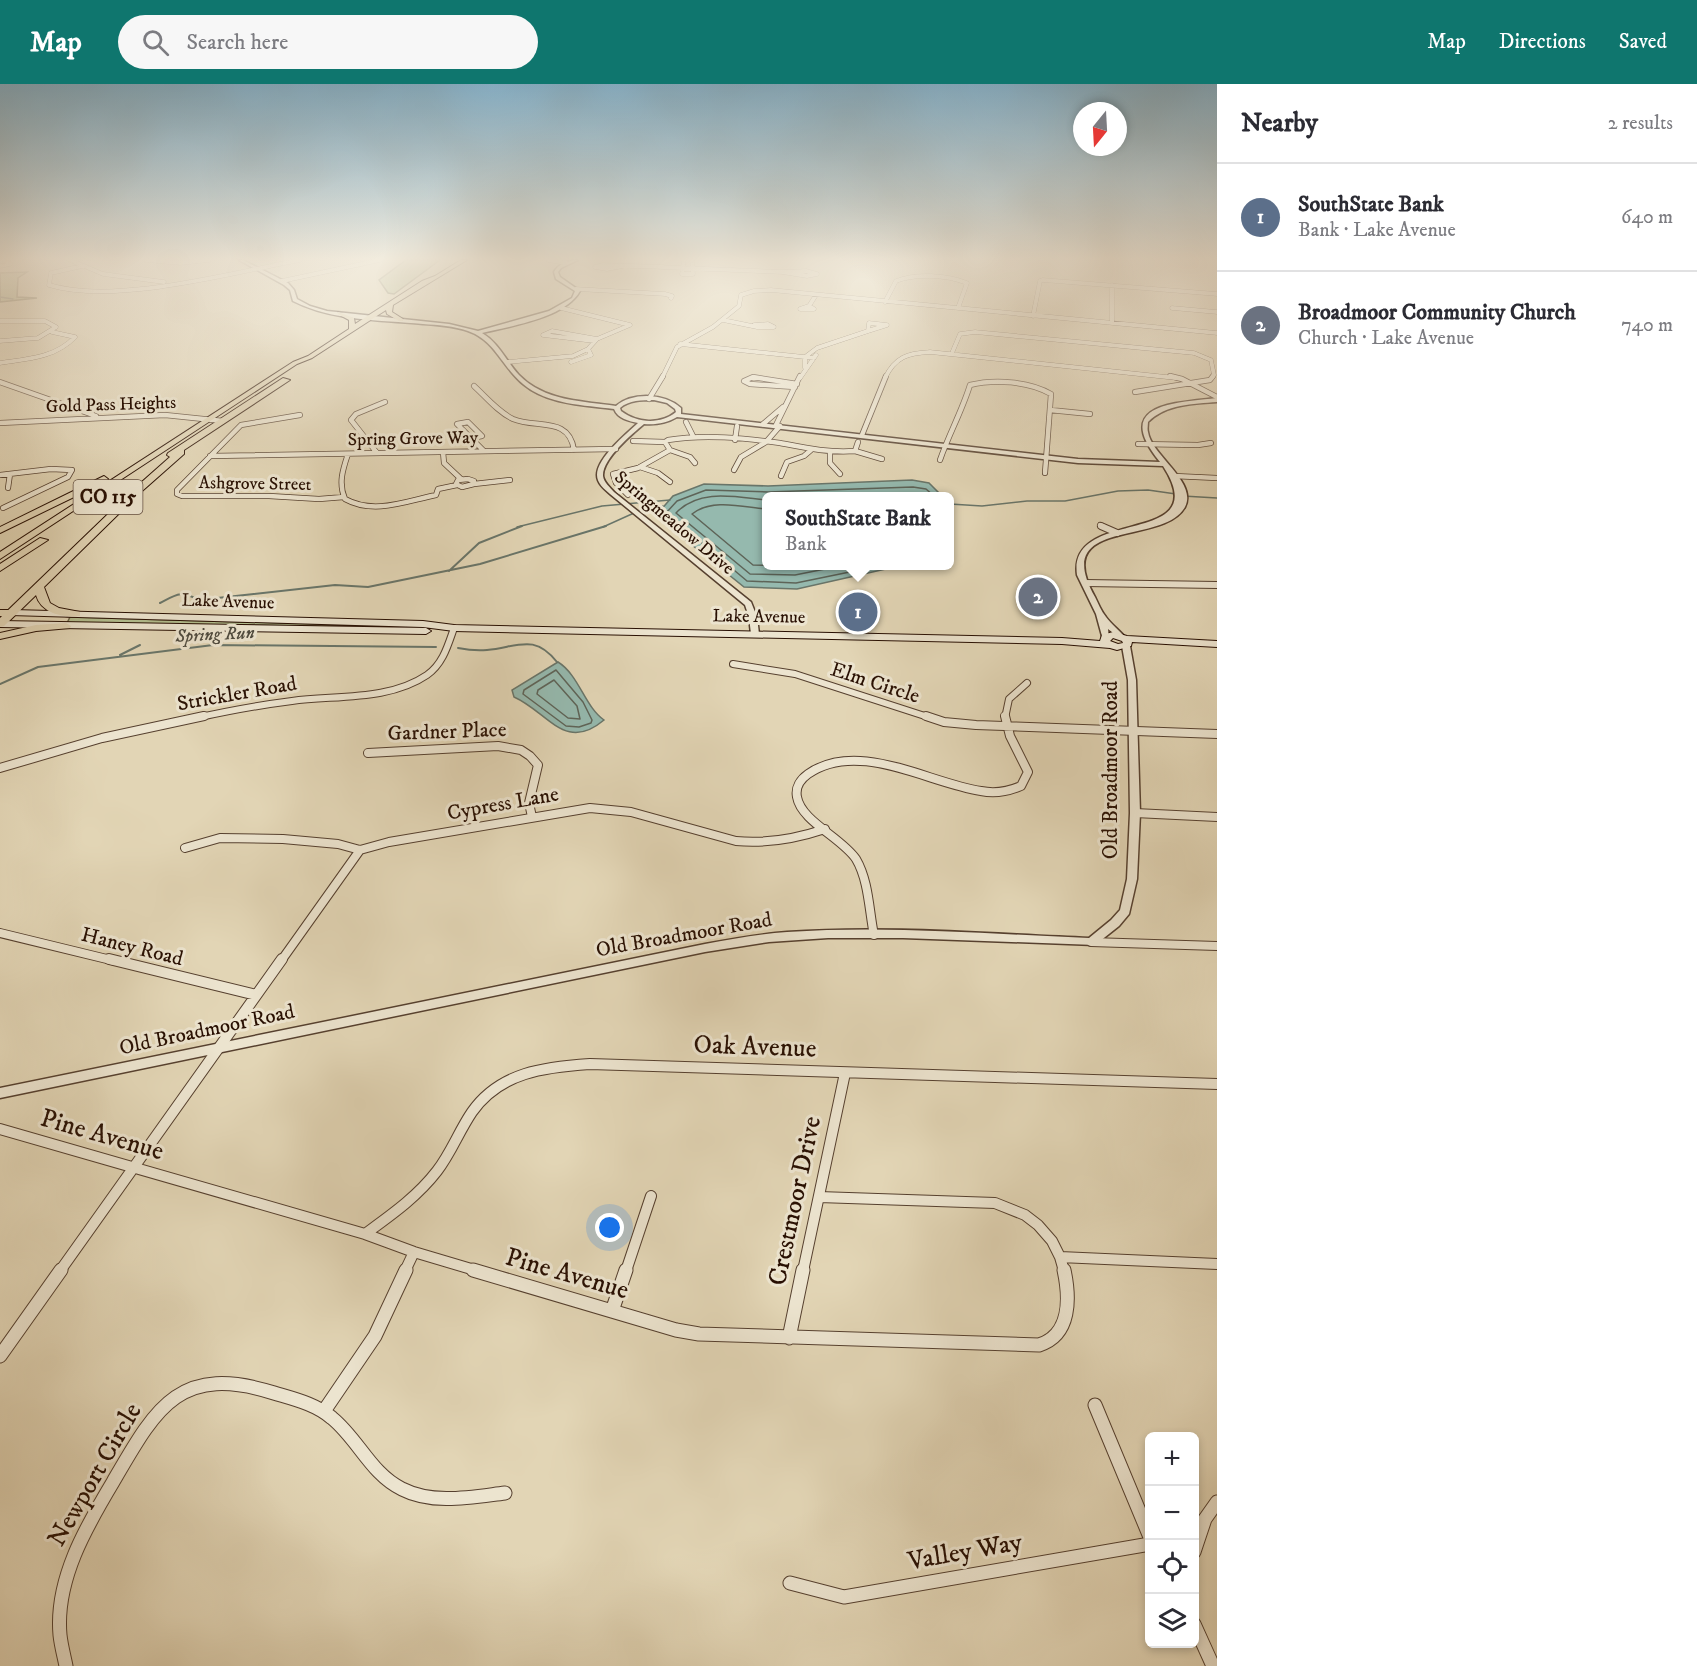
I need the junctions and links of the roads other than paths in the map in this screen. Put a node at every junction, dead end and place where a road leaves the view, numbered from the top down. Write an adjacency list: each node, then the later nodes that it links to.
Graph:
1 (45, 334): 13 (street)
2 (59, 334): 22 (street)
3 (345, 334): 19 (main road, CO 115)
4 (482, 334): 23 (street)
5 (546, 334): 12 (street)
6 (566, 334): 12 (street)
7 (609, 334): 12 (street)
8 (699, 334): 14 (street)
9 (860, 334): 15 (street)
10 (960, 334): 16 (street)
11 (980, 334): 18 (street)
12 (595, 340): 23 (street)
13 (0, 341)
14 (682, 342): 20 (street); 32 (street)
15 (822, 347): 20 (street); 21 (street)
16 (952, 353): 26 (street); 55 (street)
17 (1212, 354): 18 (street)
18 (1205, 356): 26 (street)
19 (310, 357): 42 (main road, CO 115); 47 (main road, CO 115)
20 (805, 357): 21 (street); 24 (street)
21 (814, 358): 24 (street)
22 (0, 363)
23 (509, 364): 35 (street)
24 (805, 368): 28 (street)
25 (0, 382): 41 (street)
26 (1191, 384): 31 (street); 33 (street)
27 (474, 386): 67 (street)
28 (796, 386): 28 (street); 36 (street)
29 (1053, 389): 30 (street)
30 (1046, 390): 37 (street); 64 (street)
31 (1135, 392)
32 (653, 399): 35 (street); 38 (street)
33 (1217, 399): 63 (street)
34 (385, 402): 74 (street)
35 (619, 406): 43 (street)
36 (783, 407): 48 (street); 49 (street)
37 (1050, 410): 39 (street); 77 (street)
38 (678, 414): 44 (street); 48 (street)
39 (1090, 414)
40 (300, 415): 76 (street, Ashgrove Street)
41 (99, 418): 42 (street, Gold Pass Heights); 46 (street, Gold Pass Heights)
42 (208, 419): 47 (street, Gold Pass Heights); 56 (main road, CO 115)
43 (635, 421): 44 (street); 51 (street, Springmeadow Drive)
44 (643, 422): 51 (street, Springmeadow Drive)
45 (686, 422): 52 (street)
46 (0, 423)
47 (220, 423): 104 (main road, CO 115); 107 (main road)
48 (763, 423): 49 (street)
49 (777, 425): 55 (street); 60 (street)
50 (737, 426): 57 (street)
51 (628, 434): 66 (street, Springmeadow Drive)
52 (693, 436): 54 (street); 59 (street)
53 (471, 438): 53 (street); 70 (street)
54 (708, 438): 57 (street); 65 (street)
55 (860, 439): 64 (street); 71 (street)
56 (177, 440): 101 (main road); 103 (main road, CO 115)
57 (735, 440): 60 (street)
58 (633, 441): 59 (street)
59 (665, 442): 68 (street)
60 (766, 442): 69 (street); 83 (street)
61 (1210, 443): 63 (street)
62 (1138, 444): 63 (street)
63 (1151, 444): 81 (street, Old Broadmoor Road)
64 (944, 445): 77 (street); 79 (street)
65 (705, 448)
66 (616, 449): 67 (street, Spring Grove Way); 115 (street, Springmeadow Drive)
67 (574, 450): 70 (street, Spring Grove Way)
68 (670, 450): 80 (street); 82 (street)
69 (811, 450): 75 (street); 88 (street)
70 (484, 451): 72 (street, Spring Grove Way)
71 (855, 451): 75 (street); 78 (street)
72 (443, 452): 74 (street, Spring Grove Way); 91 (street)
73 (348, 453): 74 (street, Spring Grove Way); 76 (street, Spring Grove Way); 98 (street)
74 (377, 453)
75 (830, 454): 86 (street)
76 (210, 456): 98 (street, Ashgrove Street)
77 (1045, 457): 81 (street); 84 (street)
78 (882, 459)
79 (940, 460)
80 (695, 464)
81 (1165, 464): 89 (street, Old Broadmoor Road)
82 (640, 467): 93 (street); 97 (street)
83 (734, 470)
84 (1044, 473)
85 (10, 474): 87 (street); 96 (street); 99 (street)
86 (840, 474)
87 (0, 475)
88 (782, 476)
89 (1174, 476): 90 (street); 102 (street, Old Broadmoor Road)
90 (1217, 478)
91 (461, 479): 94 (street); 95 (street)
92 (510, 480): 94 (street)
93 (670, 482)
94 (474, 484): 95 (street)
95 (457, 485): 98 (street)
96 (8, 488)
97 (628, 495)
98 (344, 497)
99 (1, 509)
100 (1100, 525): 102 (street)
101 (0, 530)
102 (1117, 533): 105 (street, Old Broadmoor Road)
103 (0, 556)
104 (0, 568)
105 (1085, 583): 106 (street); 111 (street, Old Broadmoor Road)
106 (1217, 585)
107 (40, 588): 109 (main road); 110 (main road)
108 (0, 613): 109 (main road, Lake Avenue)
109 (13, 614): 110 (main road, Lake Avenue); 112 (main road)
110 (76, 614): 114 (main road, Lake Avenue)
111 (1102, 618): 117 (street, Old Broadmoor Road); 118 (street, Old Broadmoor Road)
112 (0, 624): 113 (main road, Lake Avenue)
113 (66, 626): 114 (main road, Lake Avenue); 116 (main road)
114 (454, 628): 115 (main road, Lake Avenue); 127 (street, Strickler Road)
115 (755, 634): 117 (main road, Lake Avenue)
116 (0, 636)
117 (1108, 641): 118 (main road, Lake Avenue); 120 (street, Old Broadmoor Road)
118 (1125, 642): 119 (main road); 120 (street, Old Broadmoor Road)
119 (1217, 644)
120 (1128, 663): 124 (street, Old Broadmoor Road)
121 (734, 664): 123 (street, Elm Circle)
122 (1027, 683): 123 (street)
123 (1007, 725): 124 (street, Elm Circle); 131 (street)
124 (1132, 731): 125 (street, Elm Circle); 128 (street, Old Broadmoor Road)
125 (1217, 734)
126 (368, 753): 129 (street, Gardner Place)
127 (0, 768)
128 (1135, 813): 130 (street); 136 (street, Old Broadmoor Road)
129 (532, 817): 131 (street, Cypress Lane); 133 (street, Cypress Lane)
130 (1217, 817)
131 (825, 829): 135 (street)
132 (185, 848): 133 (street, Cypress Lane)
133 (360, 850): 138 (street)
134 (0, 933): 138 (street, Haney Road)
135 (874, 935): 136 (street, Old Broadmoor Road); 139 (street, Old Broadmoor Road)
136 (1091, 942): 137 (street)
137 (1217, 946)
138 (256, 995): 139 (street)
139 (221, 1046): 142 (street, Old Broadmoor Road); 144 (street)
140 (845, 1073): 141 (street, Oak Avenue); 146 (street, Crestmoor Drive); 147 (street, Oak Avenue)
141 (1217, 1084)
142 (0, 1093)
143 (0, 1129): 144 (street, Pine Avenue)
144 (133, 1167): 147 (street, Pine Avenue); 153 (street)
145 (651, 1196): 151 (street)
146 (819, 1197): 149 (street, Pine Avenue); 152 (street, Crestmoor Drive)
147 (365, 1234): 148 (street, Pine Avenue)
148 (414, 1252): 151 (street, Pine Avenue); 155 (street)
149 (1060, 1257): 150 (street); 152 (street, Pine Avenue)
150 (1217, 1264)
151 (612, 1311): 152 (street, Pine Avenue)
152 (789, 1338)
153 (0, 1356)
154 (1095, 1405): 158 (street)
155 (324, 1411): 156 (street, Newport Circle); 163 (street, Newport Circle)
156 (505, 1493)
157 (1217, 1502): 159 (street)
158 (1145, 1526)
159 (1198, 1540)
160 (1145, 1545): 161 (street, Valley Way)
161 (790, 1583)
162 (1199, 1635): 164 (street)
163 (66, 1666)
164 (1213, 1666)

